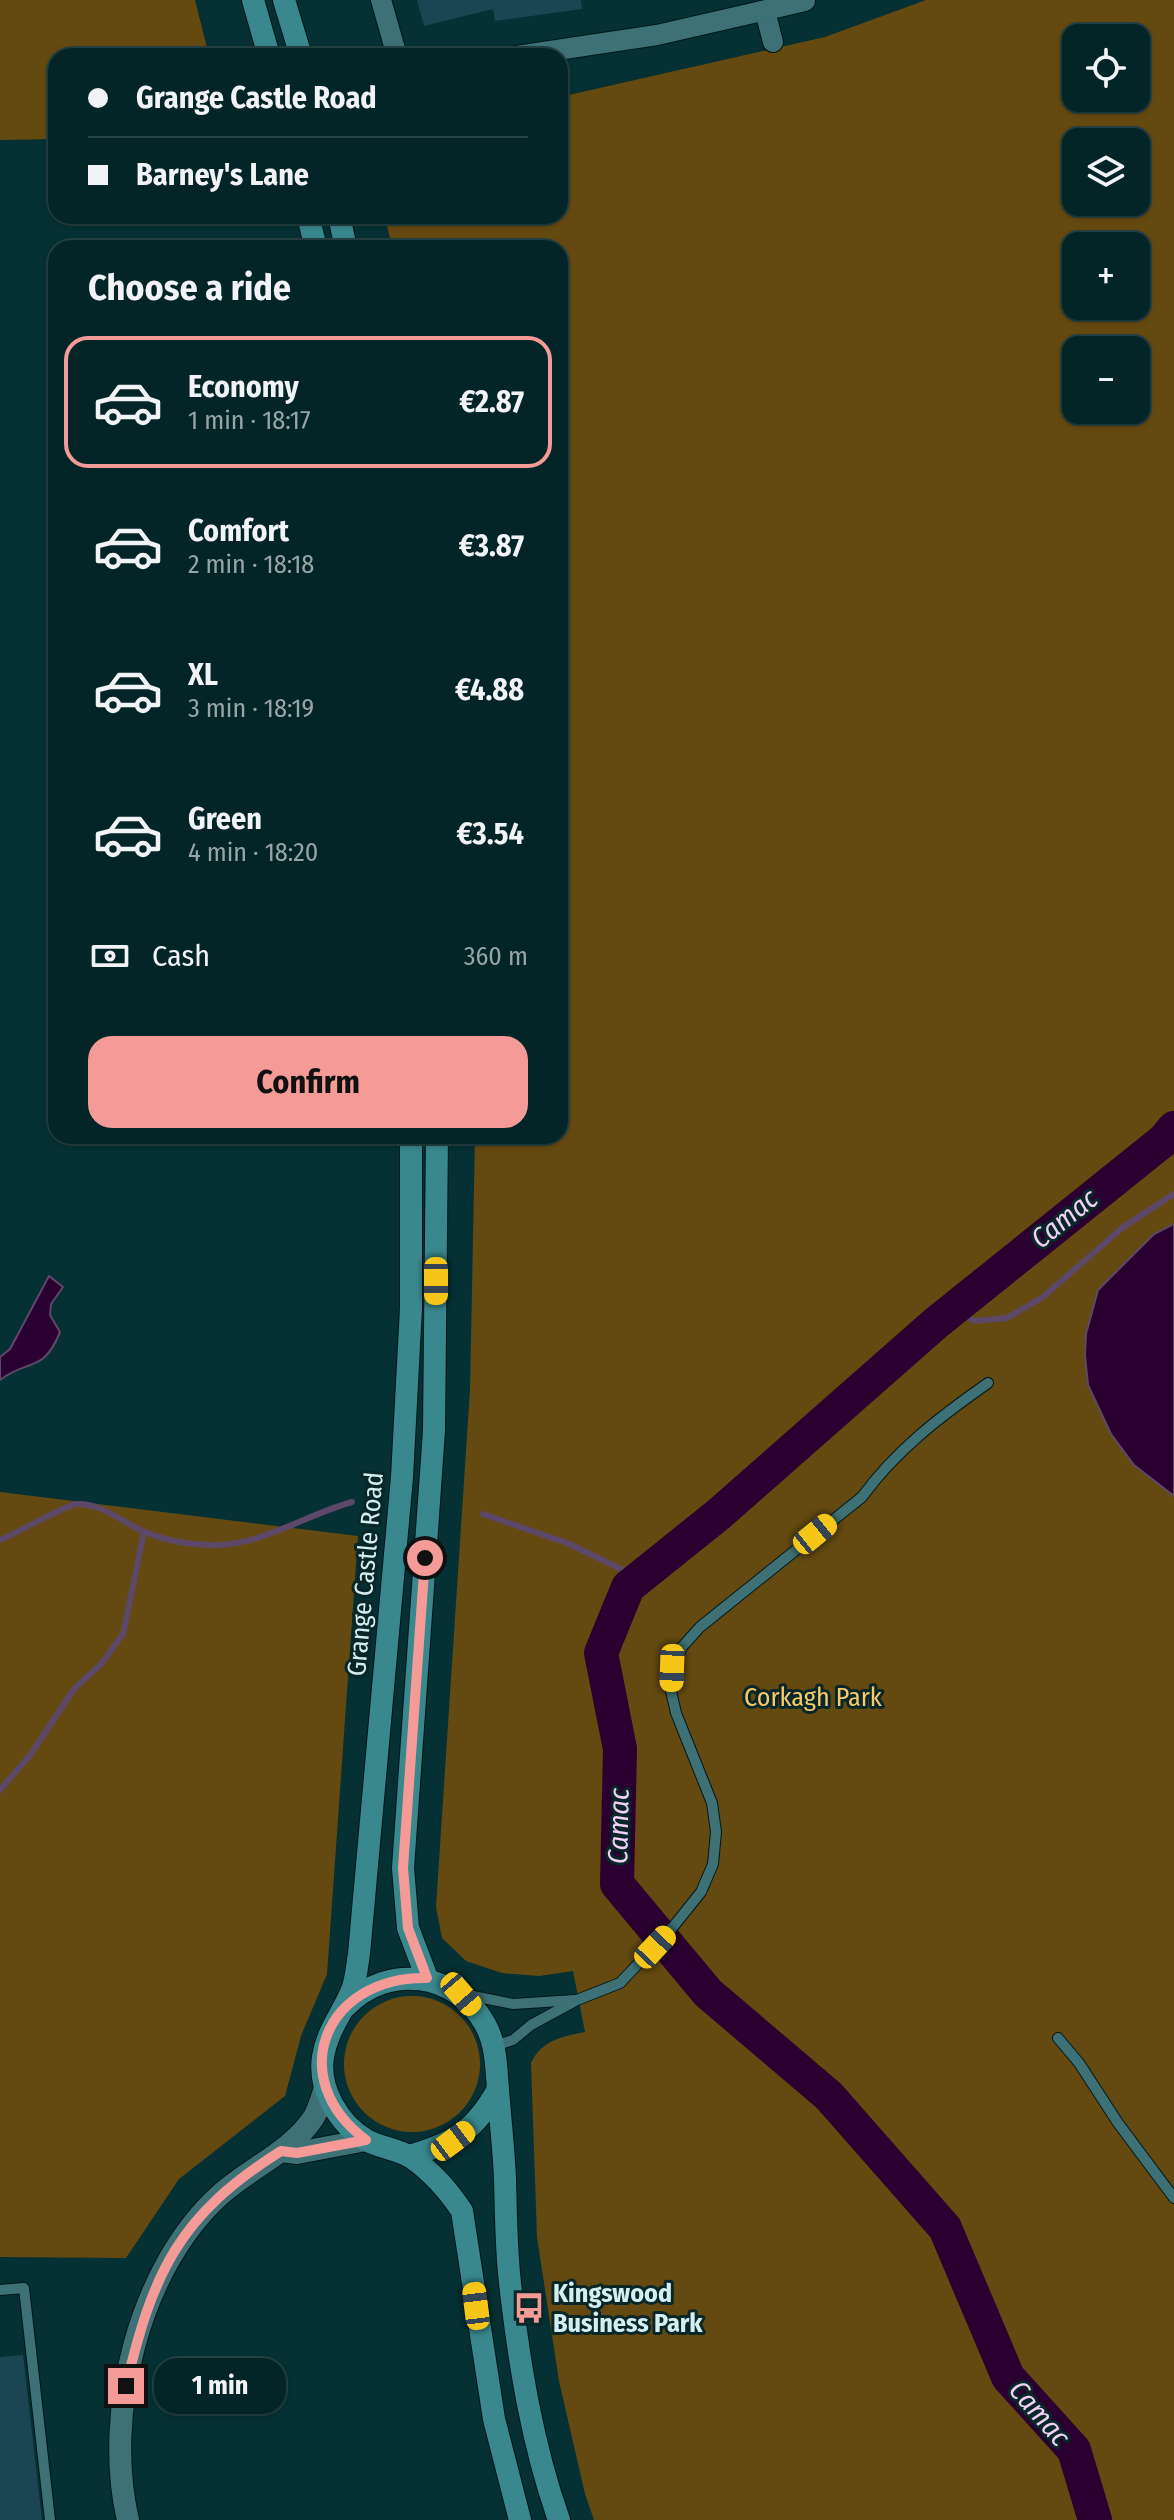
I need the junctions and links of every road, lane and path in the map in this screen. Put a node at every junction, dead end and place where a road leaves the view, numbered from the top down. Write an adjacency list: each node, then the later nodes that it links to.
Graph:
1 (253, 0): 7 (main road)
2 (284, 0): 8 (main road)
3 (381, 0): 9 (street)
4 (805, 1): 5 (street)
5 (765, 11): 6 (street); 10 (street)
6 (773, 42)
7 (267, 48)
8 (299, 48)
9 (395, 48)
10 (568, 48)
11 (411, 1144): 17 (main road, Grange Castle Road)
12 (437, 1144): 14 (main road)
13 (988, 1383): 16 (lane)
14 (427, 1978): 15 (main road); 17 (main road, Grange Castle Road)
15 (461, 1994): 16 (lane); 19 (main road)
16 (577, 2000): 19 (lane)
17 (340, 2012): 20 (main road, Grange Castle Road)
18 (1058, 2038): 25 (lane)
19 (492, 2046): 21 (main road)
20 (325, 2088): 22 (main road, Grange Castle Road); 23 (street)
21 (498, 2089): 24 (main road); 30 (main road)
22 (366, 2140): 23 (street); 24 (main road, Grange Castle Road)
23 (281, 2151): 28 (street)
24 (409, 2156): 29 (main road, Grange Castle Road)
25 (1174, 2198)
26 (0, 2290): 27 (lane)
27 (50, 2520)
28 (128, 2520)
29 (520, 2520)
30 (559, 2520)

